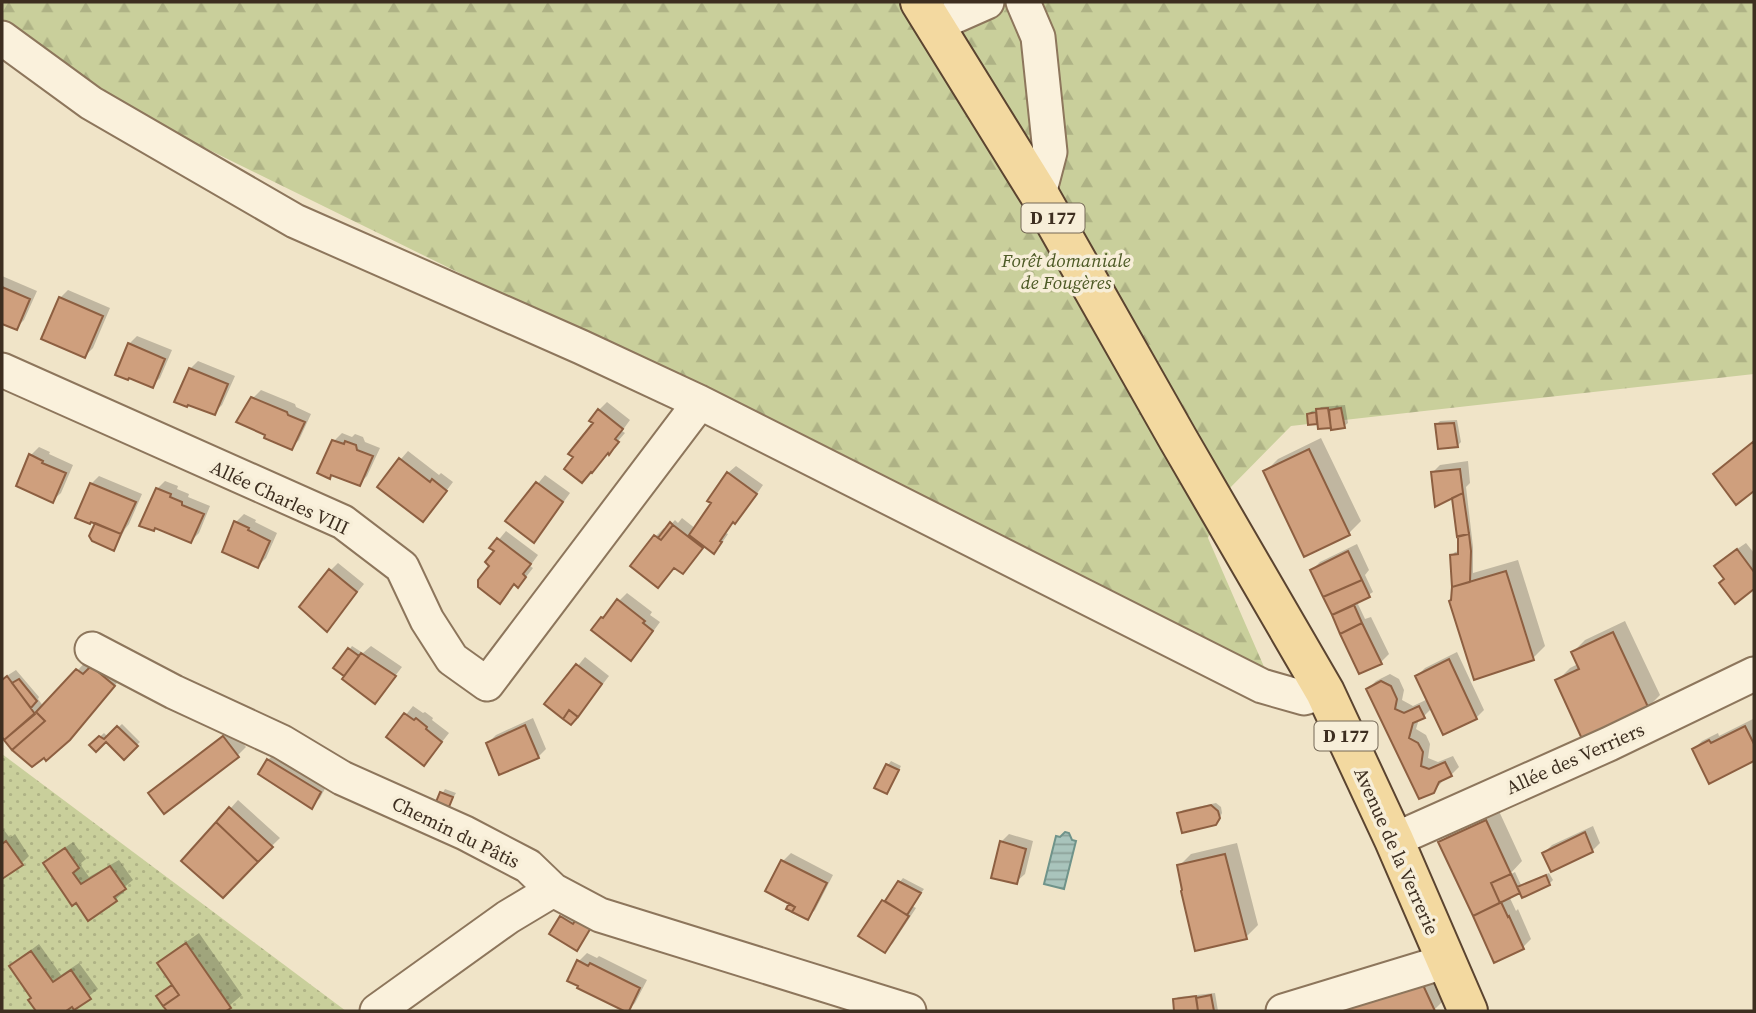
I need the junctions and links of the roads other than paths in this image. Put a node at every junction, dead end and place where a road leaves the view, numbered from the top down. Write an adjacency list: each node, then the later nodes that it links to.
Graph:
1 (987, 2): 3 (street)
2 (1023, 2): 5 (street)
3 (928, 13): 5 (main road, D 177)
4 (2, 38): 7 (street)
5 (1039, 194): 10 (main road, Avenue de la Verrerie / D 177)
6 (2, 370): 7 (street, Allée Charles VIII)
7 (699, 402): 10 (street)
8 (92, 649): 12 (street, Chemin du Pâtis)
9 (1754, 674): 11 (street, Allée des Verriers)
10 (1325, 692): 11 (main road, Avenue de la Verrerie / D 177)
11 (1394, 839): 13 (main road, Avenue de la Verrerie / D 177)
12 (553, 890): 14 (street); 15 (street, Chemin du Pâtis)
13 (1447, 961): 16 (street); 17 (main road, Avenue de la Verrerie / D 177)
14 (377, 1011)
15 (909, 1011)
16 (1283, 1011)
17 (1468, 1011)

